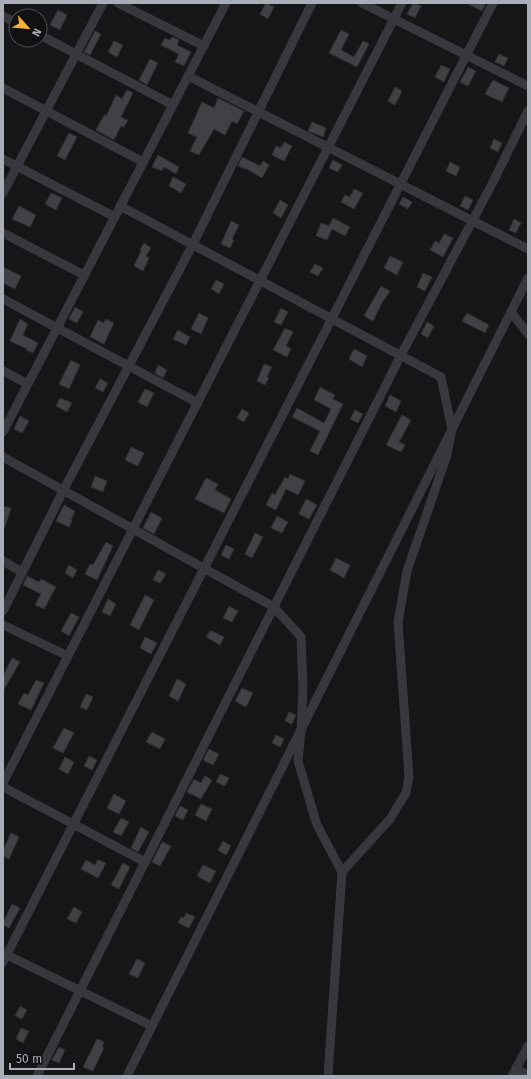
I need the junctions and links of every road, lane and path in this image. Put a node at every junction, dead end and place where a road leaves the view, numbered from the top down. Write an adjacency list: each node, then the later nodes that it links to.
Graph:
1 (103, 3): 11 (street)
2 (118, 3): 10 (street)
3 (226, 3): 10 (street)
4 (312, 3): 19 (street)
5 (362, 3): 8 (street)
6 (402, 3): 8 (street)
7 (493, 3): 12 (street)
8 (394, 19): 12 (street); 20 (street)
9 (48, 39): 11 (street)
10 (204, 46): 13 (street)
11 (76, 54): 16 (street); 17 (street)
12 (466, 55): 14 (street); 24 (street)
13 (188, 76): 16 (street); 19 (street)
14 (528, 86)
15 (3, 88): 17 (street)
16 (172, 105): 22 (street)
17 (46, 111): 22 (street); 23 (street)
18 (528, 111): 28 (street)
19 (258, 112): 20 (street); 30 (street)
20 (328, 147): 24 (street); 34 (street)
21 (3, 159): 23 (street)
22 (143, 162): 26 (street)
23 (17, 166): 25 (street); 27 (street)
24 (400, 184): 28 (street); 37 (street)
25 (3, 193)
26 (120, 206): 27 (street); 30 (street)
27 (115, 216): 32 (street)
28 (473, 221): 31 (street); 40 (street)
29 (3, 233): 32 (street)
30 (193, 244): 34 (street); 41 (street)
31 (528, 249)
32 (84, 275): 38 (street)
33 (528, 278): 36 (street)
34 (260, 280): 37 (street); 44 (street)
35 (3, 299): 38 (street)
36 (511, 312): 39 (street); 45 (street)
37 (332, 318): 40 (street); 51 (street)
38 (57, 328): 41 (street); 43 (street)
39 (528, 334)
40 (400, 355): 45 (street); 53 (street)
41 (128, 366): 44 (street); 48 (street)
42 (3, 371): 43 (street)
43 (28, 384): 46 (street)
44 (198, 403): 49 (street)
45 (452, 429): 57 (street); 62 (street)
46 (3, 432)
47 (3, 457): 48 (street)
48 (62, 491): 49 (street); 52 (street)
49 (133, 530): 51 (street); 56 (street)
50 (3, 561): 52 (street)
51 (204, 569): 53 (street); 60 (street)
52 (22, 572): 54 (street)
53 (274, 607): 57 (street); 61 (street)
54 (3, 611)
55 (3, 625): 56 (street)
56 (68, 656): 58 (street)
57 (301, 730): 62 (street); 65 (street)
58 (3, 783)
59 (3, 787): 60 (street)
60 (73, 824): 61 (street); 63 (street)
61 (145, 862): 64 (street)
62 (342, 872): 70 (street)
63 (4, 957): 64 (street)
64 (80, 991): 65 (street); 68 (street)
65 (152, 1026): 69 (street)
66 (528, 1046): 67 (street)
67 (514, 1072): 71 (street)
68 (38, 1076)
69 (127, 1076)
70 (328, 1076)
71 (528, 1076)

